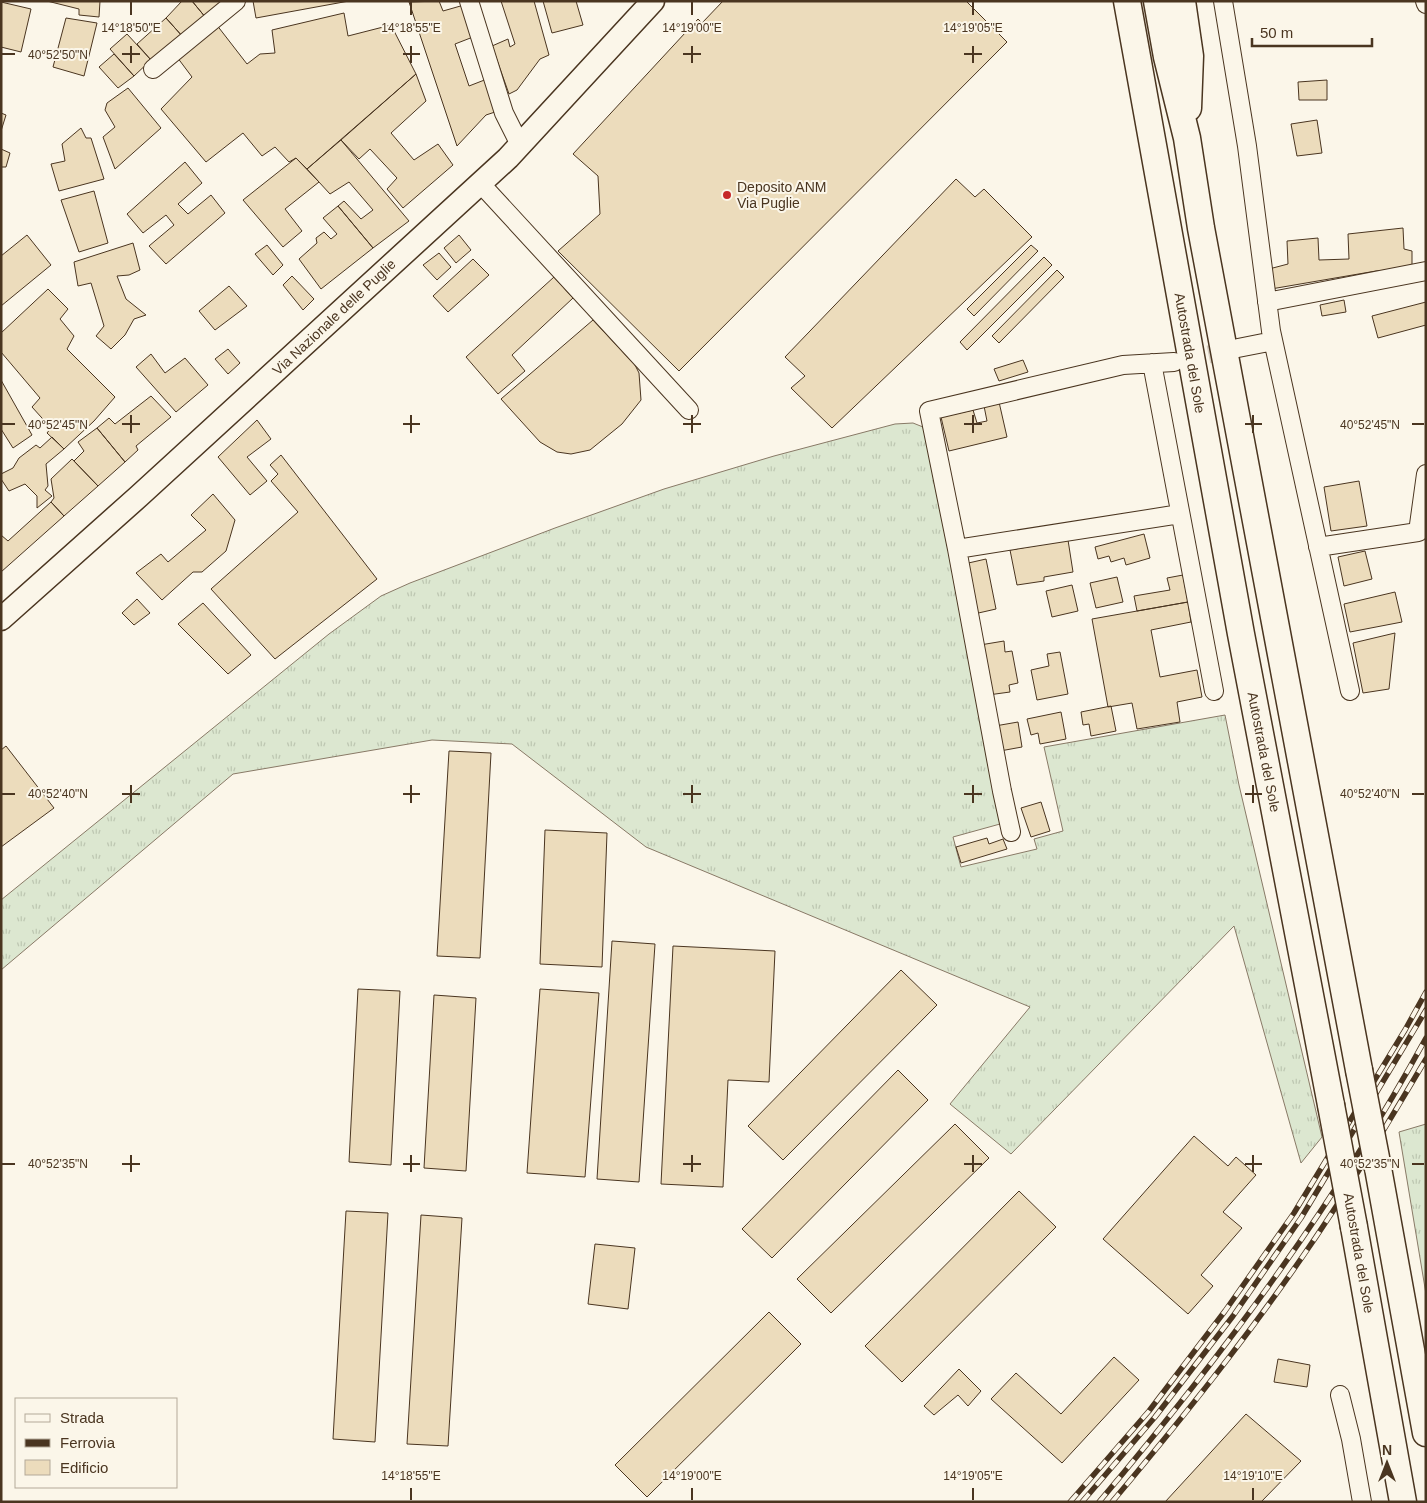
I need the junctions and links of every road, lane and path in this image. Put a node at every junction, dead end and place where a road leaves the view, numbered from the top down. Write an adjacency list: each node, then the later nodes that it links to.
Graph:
1 (236, 1): 8 (street)
2 (469, 1): 10 (street)
3 (654, 1): 10 (main road, Via Nazionale delle Puglie)
4 (1127, 1): 30 (highway, Autostrada del Sole, bridge)
5 (1157, 1): 9 (highway)
6 (1182, 1): 9 (highway)
7 (1223, 1): 13 (street)
8 (154, 69)
9 (1187, 138): 28 (highway, bridge)
10 (520, 145): 11 (main road, Via Nazionale delle Puglie)
11 (480, 183): 18 (street); 23 (main road, Via Nazionale delle Puglie)
12 (1426, 271): 13 (street)
13 (1267, 302): 14 (street)
14 (1273, 341): 15 (street); 21 (street)
15 (1238, 348)
16 (1174, 362): 17 (street)
17 (1152, 363): 20 (street); 22 (street)
18 (689, 410)
19 (1426, 474): 21 (street)
20 (1180, 514): 22 (street); 24 (street)
21 (1318, 547): 25 (street)
22 (957, 549): 26 (street)
23 (1, 619)
24 (1214, 691)
25 (1350, 691)
26 (1011, 832)
27 (1340, 1394): 29 (street)
28 (1426, 1433)
29 (1362, 1502)
30 (1402, 1502)

